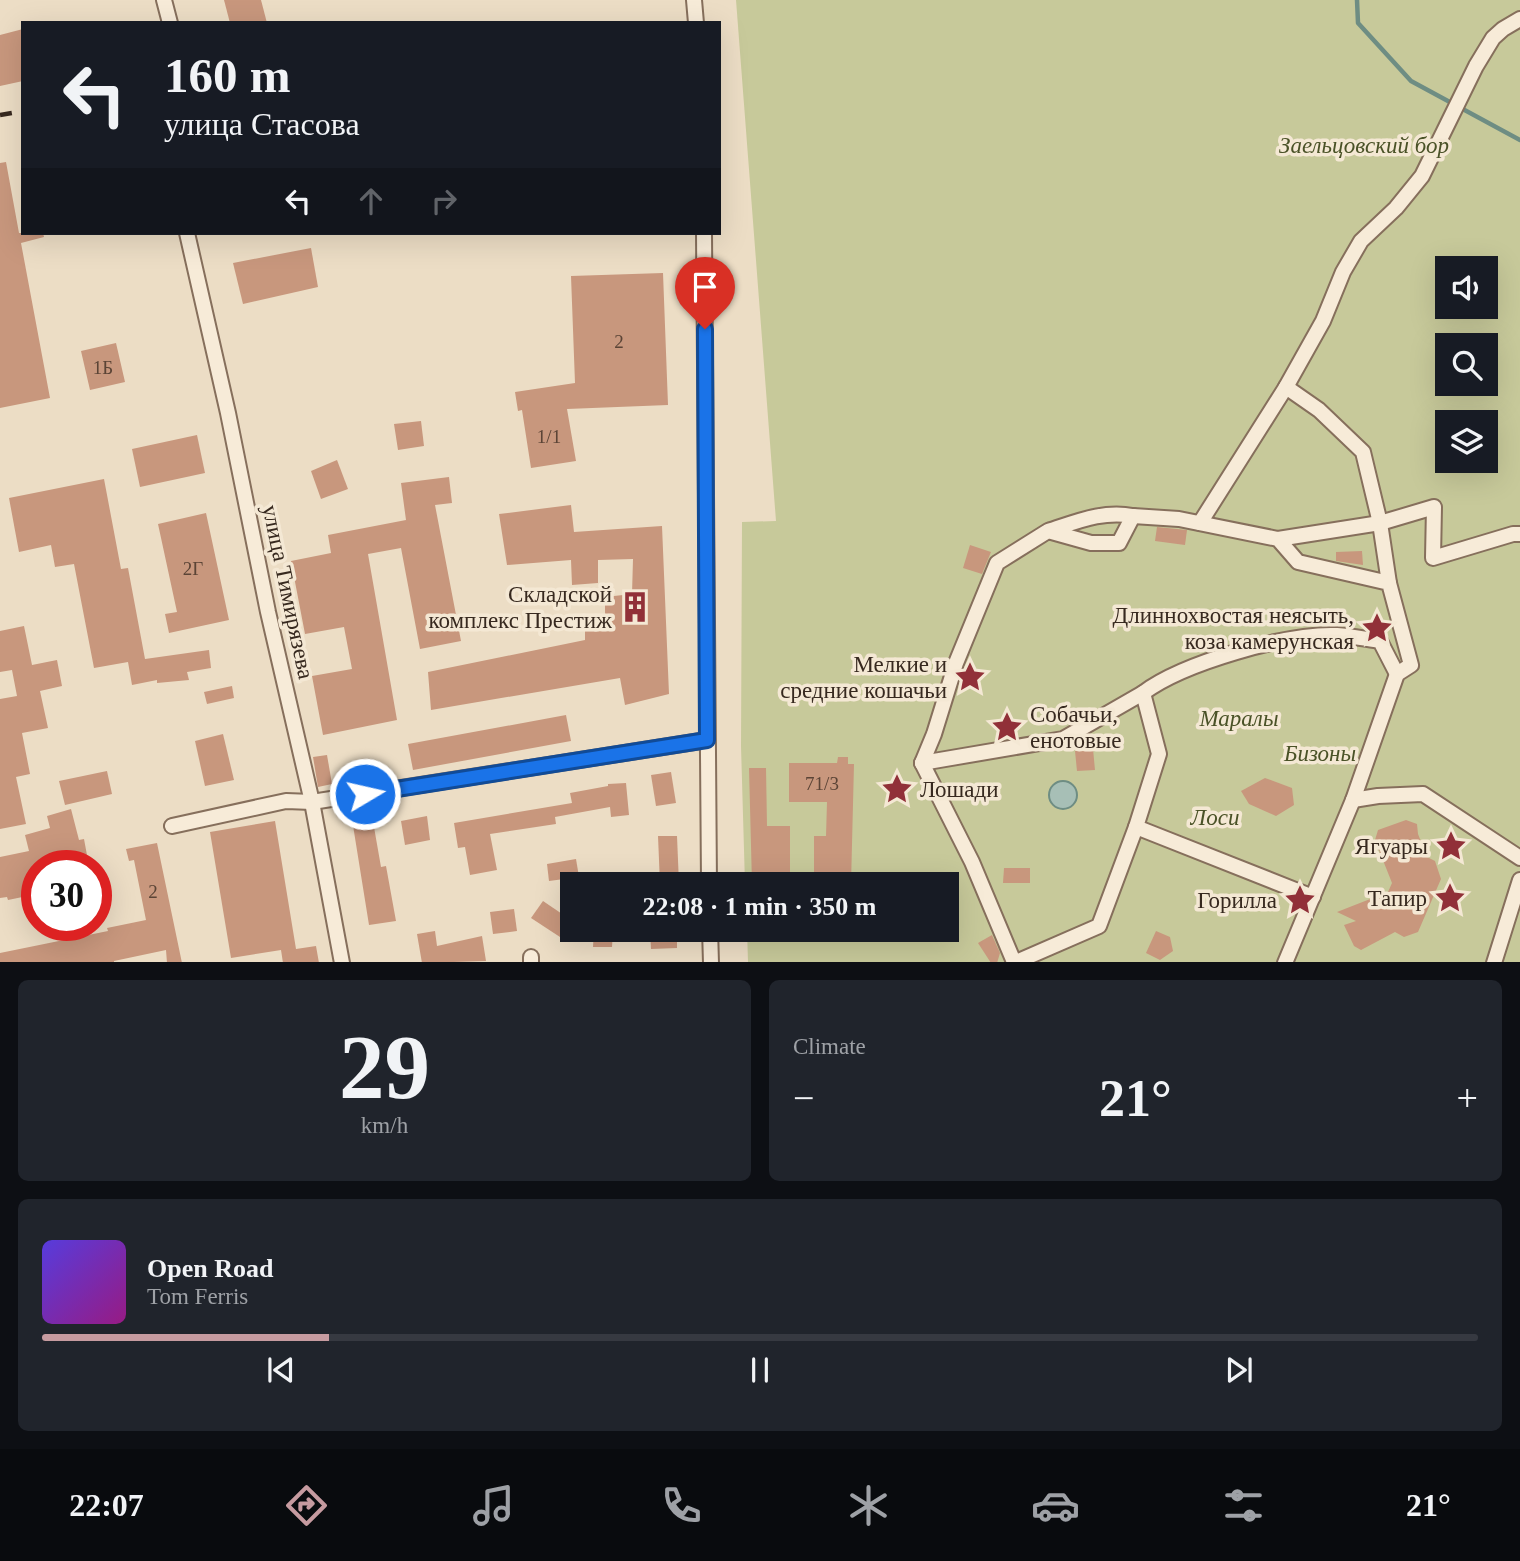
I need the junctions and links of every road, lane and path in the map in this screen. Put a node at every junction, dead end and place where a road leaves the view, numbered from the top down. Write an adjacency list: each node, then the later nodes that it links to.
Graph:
1 (164, 0): 4 (street)
2 (694, 0): 5 (street)
3 (1520, 19): 8 (street)
4 (169, 21)
5 (696, 21)
6 (187, 235): 21 (street, улица Тимирязева)
7 (704, 235): 18 (street)
8 (1286, 387): 10 (street); 11 (street)
9 (1133, 516): 10 (street); 12 (street); 12 (street)
10 (1200, 523): 14 (street)
11 (1380, 523): 13 (street); 14 (street); 15 (street)
12 (1048, 531): 19 (street)
13 (1520, 534)
14 (1278, 539): 15 (street)
15 (1389, 583): 16 (street)
16 (1397, 674): 17 (street); 20 (street)
17 (1143, 693): 19 (street); 23 (street)
18 (707, 740): 21 (street); 25 (street)
19 (922, 763): 31 (street)
20 (1353, 800): 24 (street); 27 (street)
21 (312, 802): 22 (street); 29 (street, улица Тимирязева)
22 (172, 826)
23 (1136, 827): 27 (street); 31 (street)
24 (1520, 858)
25 (709, 872)
26 (1520, 880): 33 (street)
27 (1313, 897): 32 (street)
28 (710, 942): 30 (street)
29 (342, 962)
30 (711, 962)
31 (1014, 962)
32 (1285, 962)
33 (1493, 962)

